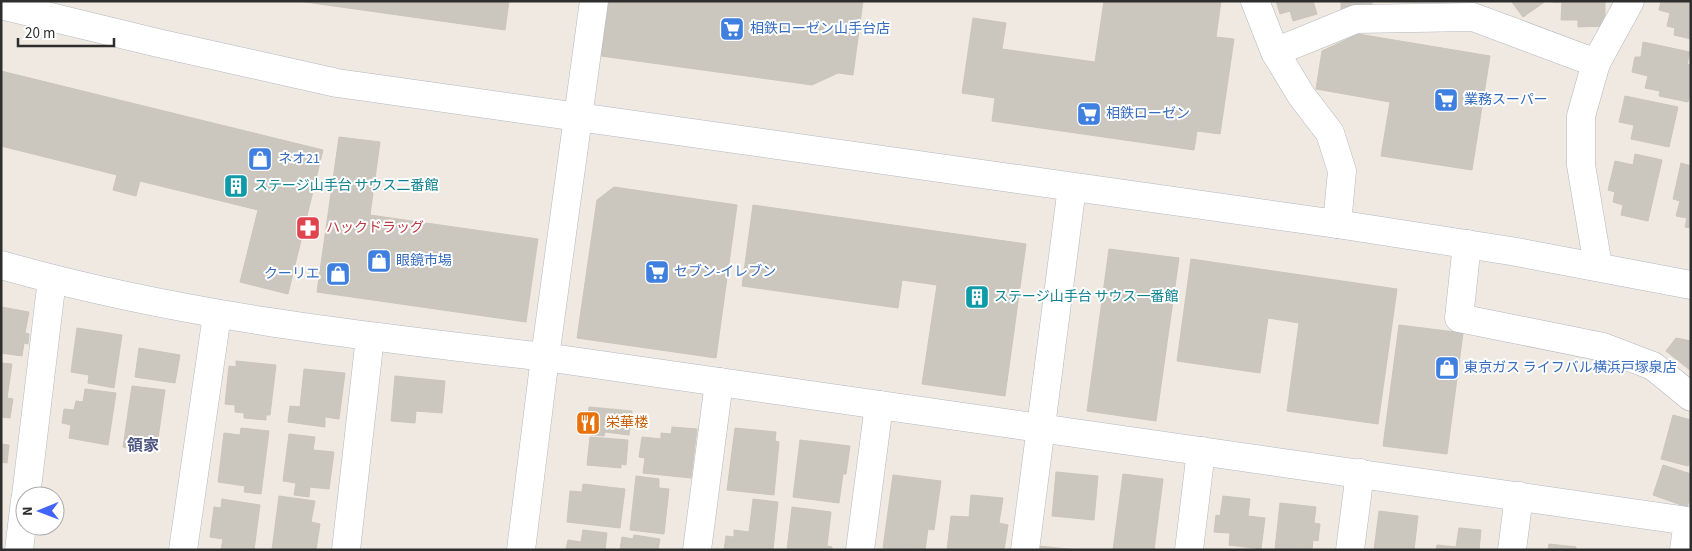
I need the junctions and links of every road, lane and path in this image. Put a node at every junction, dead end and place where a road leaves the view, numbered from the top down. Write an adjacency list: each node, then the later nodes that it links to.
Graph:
1 (594, 1): 7 (street)
2 (1255, 1): 5 (street)
3 (1630, 1): 6 (street)
4 (1, 5): 7 (street)
5 (1276, 52): 6 (street); 9 (street)
6 (1596, 63): 12 (street)
7 (578, 117): 8 (street); 17 (street)
8 (1072, 187): 9 (street); 21 (street)
9 (1337, 224): 10 (street)
10 (1468, 244): 12 (street); 19 (street)
11 (1, 265): 13 (street)
12 (1598, 266): 14 (street)
13 (52, 279): 15 (street); 24 (street)
14 (1691, 286)
15 (217, 315): 16 (street); 28 (street)
16 (370, 337): 17 (street); 29 (street)
17 (544, 357): 18 (street); 30 (street)
18 (719, 382): 20 (street); 31 (street)
19 (1691, 397)
20 (879, 405): 21 (street); 32 (street)
21 (1041, 428): 22 (street); 33 (street)
22 (1201, 451): 23 (street); 34 (street)
23 (1360, 474): 25 (street); 35 (street)
24 (27, 486)
25 (1519, 496): 36 (street); 37 (street)
26 (21, 536): 27 (street)
27 (19, 550)
28 (183, 550)
29 (346, 550)
30 (521, 550)
31 (697, 550)
32 (860, 550)
33 (1026, 550)
34 (1189, 550)
35 (1350, 550)
36 (1512, 550)
37 (1684, 550)

